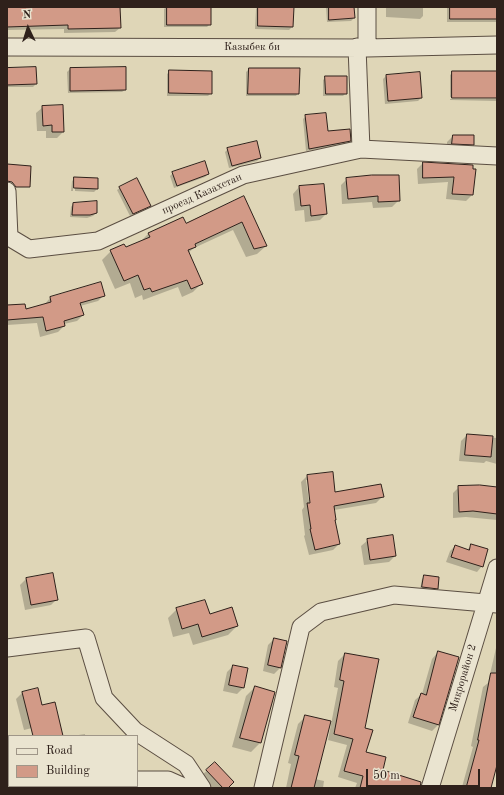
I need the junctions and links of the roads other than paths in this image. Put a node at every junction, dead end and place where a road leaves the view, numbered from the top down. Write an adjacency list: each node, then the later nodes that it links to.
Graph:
1 (367, 7): 4 (street)
2 (497, 45): 4 (street, Казыбек би)
3 (7, 47): 4 (street, Казыбек би)
4 (362, 48): 5 (street)
5 (361, 149): 6 (street, проезд Казахстан); 7 (street, проезд Казахстан)
6 (497, 156)
7 (7, 191)
8 (497, 568): 9 (street, Микрорайон 2)
9 (491, 604): 14 (street); 15 (street, Микрорайон 2)
10 (7, 648): 13 (street)
11 (138, 780): 12 (street)
12 (186, 788)
13 (202, 788)
14 (263, 788)
15 (430, 788)

